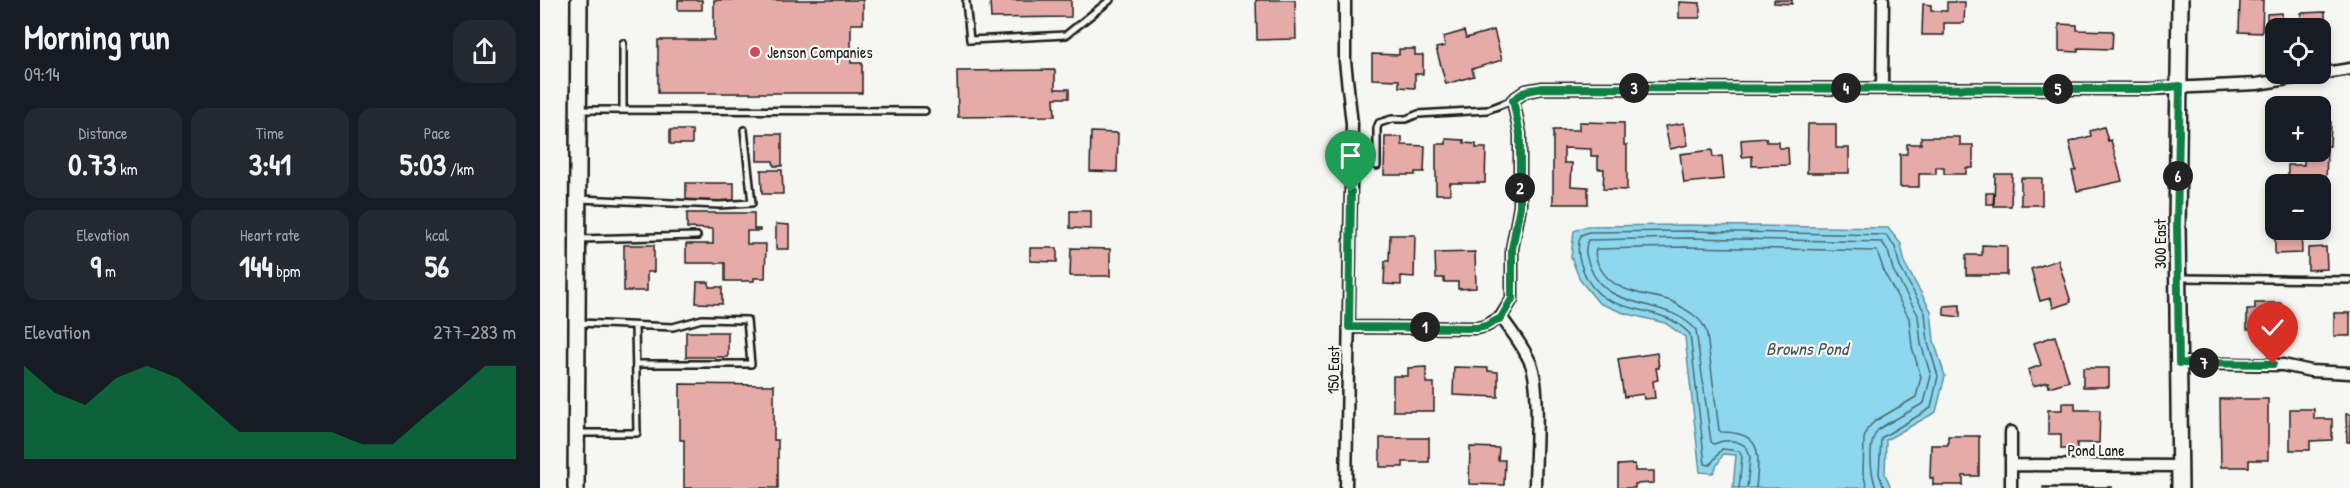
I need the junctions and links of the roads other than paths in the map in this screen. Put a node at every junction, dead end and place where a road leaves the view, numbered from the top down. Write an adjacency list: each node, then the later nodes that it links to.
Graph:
1 (579, 0): 12 (street)
2 (1110, 0): 6 (lane)
3 (1345, 0): 25 (street, 150 East)
4 (1883, 0): 10 (street)
5 (2180, 0): 9 (street, 300 East)
6 (966, 2)
7 (623, 43): 13 (lane)
8 (2350, 69): 9 (street)
9 (2180, 86): 10 (street); 20 (street, 300 East)
10 (1882, 88): 11 (street)
11 (1513, 100): 16 (lane); 22 (street)
12 (578, 110): 13 (lane); 17 (street)
13 (623, 110): 14 (lane)
14 (925, 111)
15 (744, 130): 17 (lane)
16 (1377, 166)
17 (578, 199): 19 (street)
18 (697, 236): 19 (lane)
19 (577, 239): 23 (street)
20 (2178, 278): 21 (lane); 26 (street, 300 East)
21 (2350, 280)
22 (1501, 318): 25 (street); 35 (street)
23 (577, 323): 24 (lane); 30 (street)
24 (636, 326): 27 (lane); 27 (lane)
25 (1349, 327): 34 (street, 150 East)
26 (2179, 363): 28 (street); 32 (street, 300 East)
27 (636, 364): 30 (lane)
28 (2350, 373)
29 (2011, 432): 31 (street)
30 (576, 433): 33 (street)
31 (2011, 465): 32 (street, Pond Lane); 36 (street)
32 (2180, 466): 37 (street, 300 East)
33 (576, 488)
34 (1346, 488)
35 (1535, 488)
36 (2011, 488)
37 (2180, 488)

